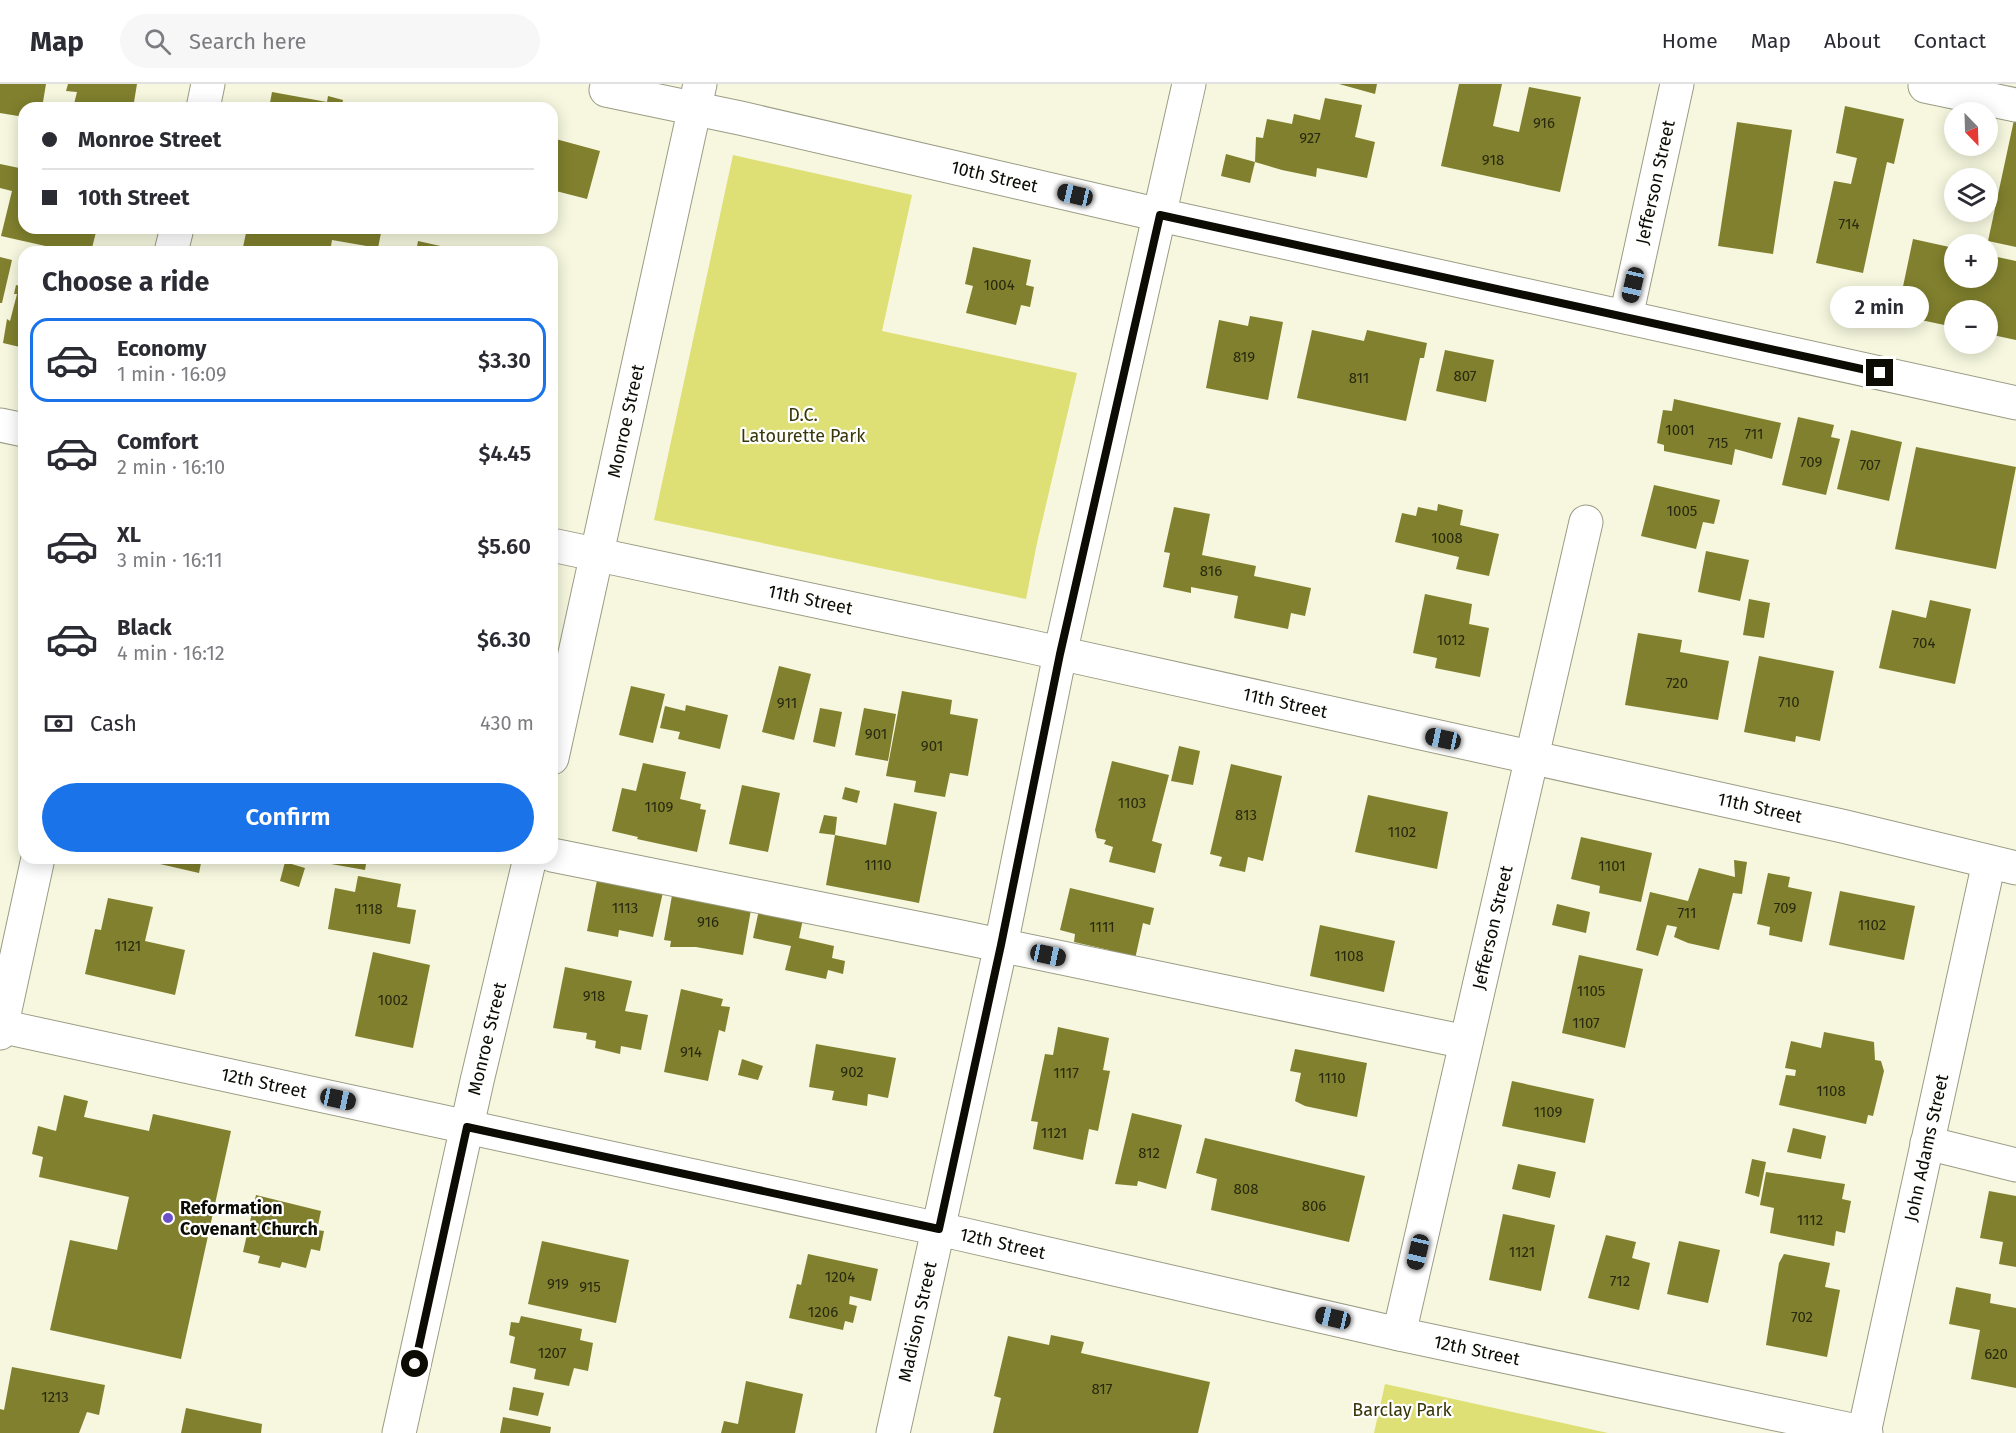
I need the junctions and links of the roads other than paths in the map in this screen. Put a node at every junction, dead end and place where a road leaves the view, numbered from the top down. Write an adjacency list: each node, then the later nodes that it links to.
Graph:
1 (208, 84): 7 (street)
2 (1189, 84): 9 (street, Madison Street)
3 (1677, 84): 10 (street, Jefferson Street)
4 (1926, 86): 8 (street)
5 (606, 90): 6 (street, 10th Street)
6 (698, 96): 9 (street, 10th Street); 16 (street, Monroe Street)
7 (204, 102)
8 (2016, 105)
9 (1160, 215): 10 (street, 10th Street); 17 (street, Madison Street)
10 (1626, 317): 11 (street, 10th Street)
11 (2016, 403)
12 (0, 425): 13 (street)
13 (18, 429)
14 (1586, 522): 19 (street, Jefferson Street)
15 (558, 546): 16 (street, 11th Street)
16 (597, 555): 17 (street, 11th Street); 18 (street, Monroe Street)
17 (1060, 654): 19 (street, 11th Street); 24 (street, Madison Street)
18 (558, 731)
19 (1533, 759): 23 (street, 11th Street); 26 (street, Jefferson Street)
20 (558, 856): 24 (street)
21 (37, 864): 25 (street)
22 (529, 864): 27 (street, Monroe Street)
23 (2003, 865): 28 (street, John Adams Street)
24 (1001, 945): 26 (street); 30 (street, Madison Street)
25 (0, 1028): 27 (street, 12th Street)
26 (1466, 1042): 31 (street, Jefferson Street)
27 (467, 1127): 30 (street, 12th Street); 32 (street, Monroe Street)
28 (1927, 1143): 29 (street); 34 (street, John Adams Street)
29 (2016, 1165)
30 (939, 1229): 31 (street, 12th Street); 33 (street, Madison Street)
31 (1399, 1334): 34 (street, 12th Street)
32 (399, 1433)
33 (893, 1433)
34 (1864, 1433)

